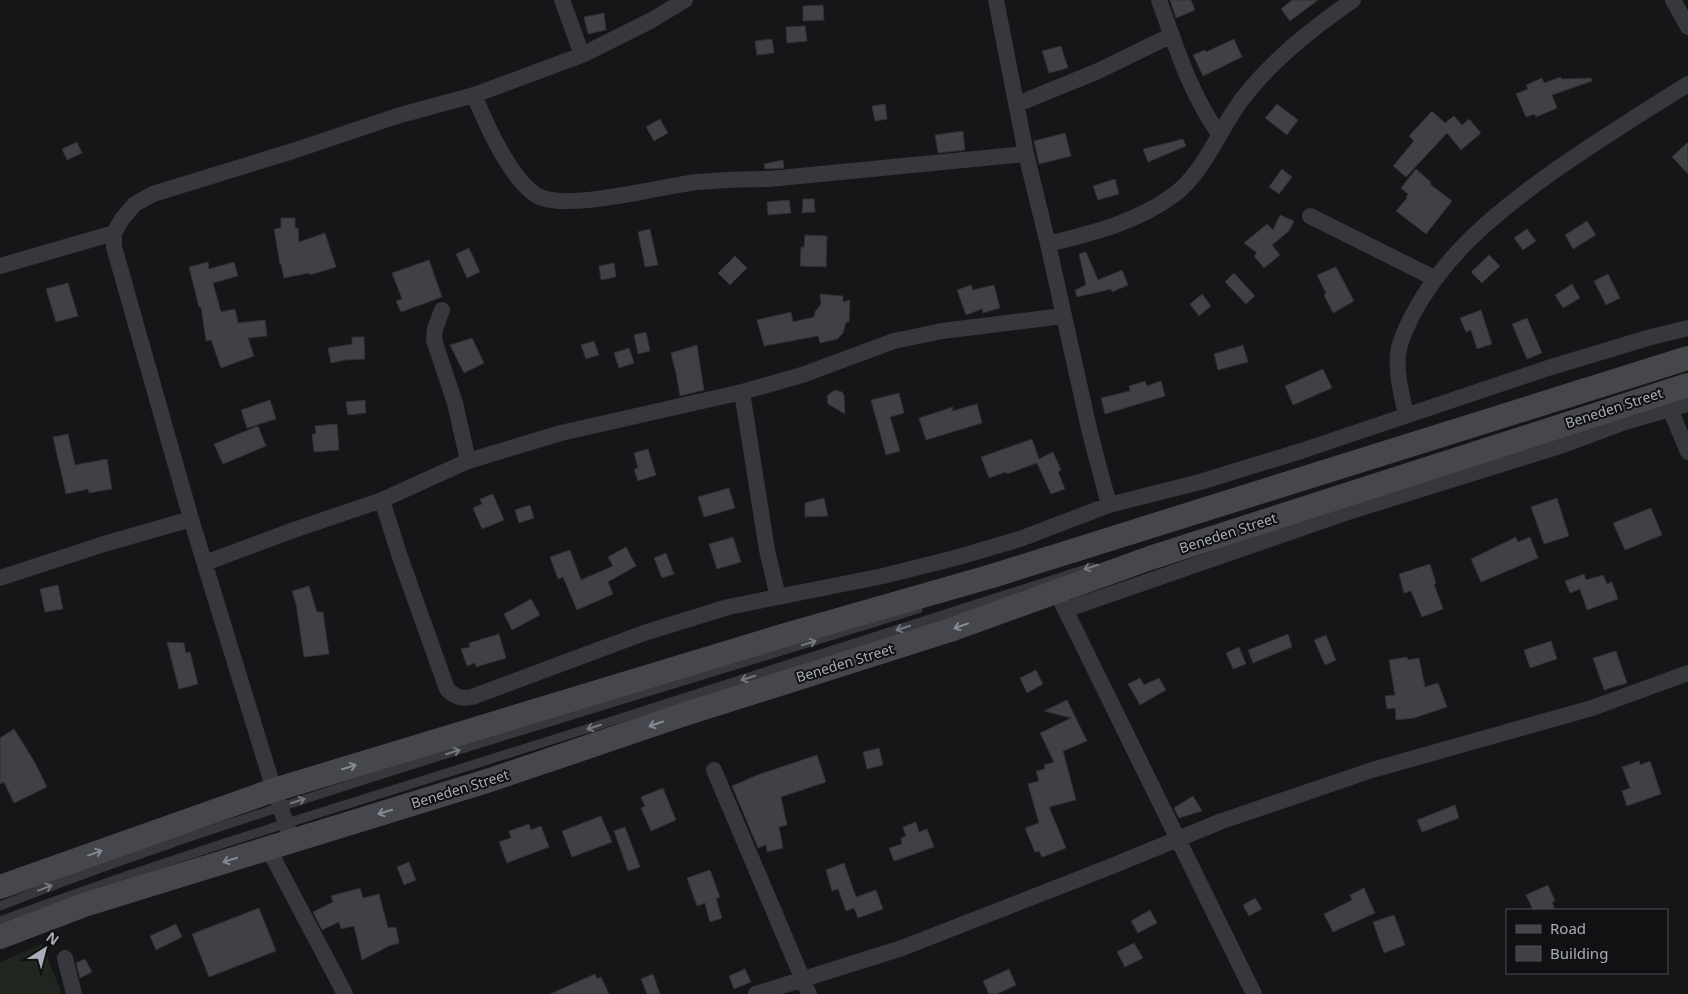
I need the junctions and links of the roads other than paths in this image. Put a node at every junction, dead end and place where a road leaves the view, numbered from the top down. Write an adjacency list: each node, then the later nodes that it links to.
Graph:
1 (562, 0): 9 (street)
2 (685, 0): 9 (street)
3 (996, 0): 12 (street)
4 (1159, 0): 8 (street)
5 (1354, 0): 13 (street)
6 (1673, 0): 7 (street)
7 (1688, 27)
8 (1172, 35): 12 (street); 13 (street)
9 (582, 55): 11 (street)
10 (1688, 84): 19 (street)
11 (474, 95): 14 (street); 16 (street)
12 (1017, 104): 14 (street)
13 (1219, 134): 17 (street)
14 (1026, 154): 17 (street)
15 (1310, 216): 19 (street)
16 (114, 233): 18 (street); 36 (street)
17 (1048, 244): 21 (street)
18 (0, 266)
19 (1434, 278): 30 (street)
20 (442, 310): 33 (street)
21 (1063, 316): 27 (street); 35 (street)
22 (1688, 328): 30 (street)
23 (1688, 358): 46 (main road, Beneden Street, one-way to 23)
24 (1688, 368): 32 (lane)
25 (1688, 378): 37 (lane)
26 (1688, 384): 42 (main road, Beneden Street)
27 (742, 392): 33 (street); 41 (street)
28 (1688, 404): 29 (street)
29 (1670, 409): 31 (street); 42 (street)
30 (1406, 416): 35 (street)
31 (1688, 452)
32 (1412, 454)
33 (468, 462): 34 (street)
34 (382, 500): 38 (street); 41 (street)
35 (1109, 505): 41 (street)
36 (191, 519): 38 (street); 40 (street)
37 (1145, 550)
38 (205, 563): 46 (street)
39 (1099, 564): 47 (lane, one-way to 47)
40 (0, 578)
41 (778, 598)
42 (1061, 601): 47 (main road, Beneden Street, one-way to 47); 48 (street)
43 (929, 606): 46 (lane, one-way to 43)
44 (1688, 673): 48 (street)
45 (714, 770): 55 (street)
46 (277, 799): 47 (street); 50 (main road, Beneden Street, one-way to 46); 51 (lane, one-way to 46)
47 (289, 832): 49 (main road, Beneden Street); 52 (lane)
48 (1178, 839): 55 (street); 60 (street)
49 (268, 848): 53 (main road, Beneden Street, one-way to 53); 57 (street)
50 (0, 887)
51 (0, 906)
52 (0, 922)
53 (0, 937)
54 (65, 958): 56 (street)
55 (801, 979): 58 (street); 59 (street)
56 (74, 994)
57 (345, 994)
58 (756, 994)
59 (809, 994)
60 (1254, 994)

